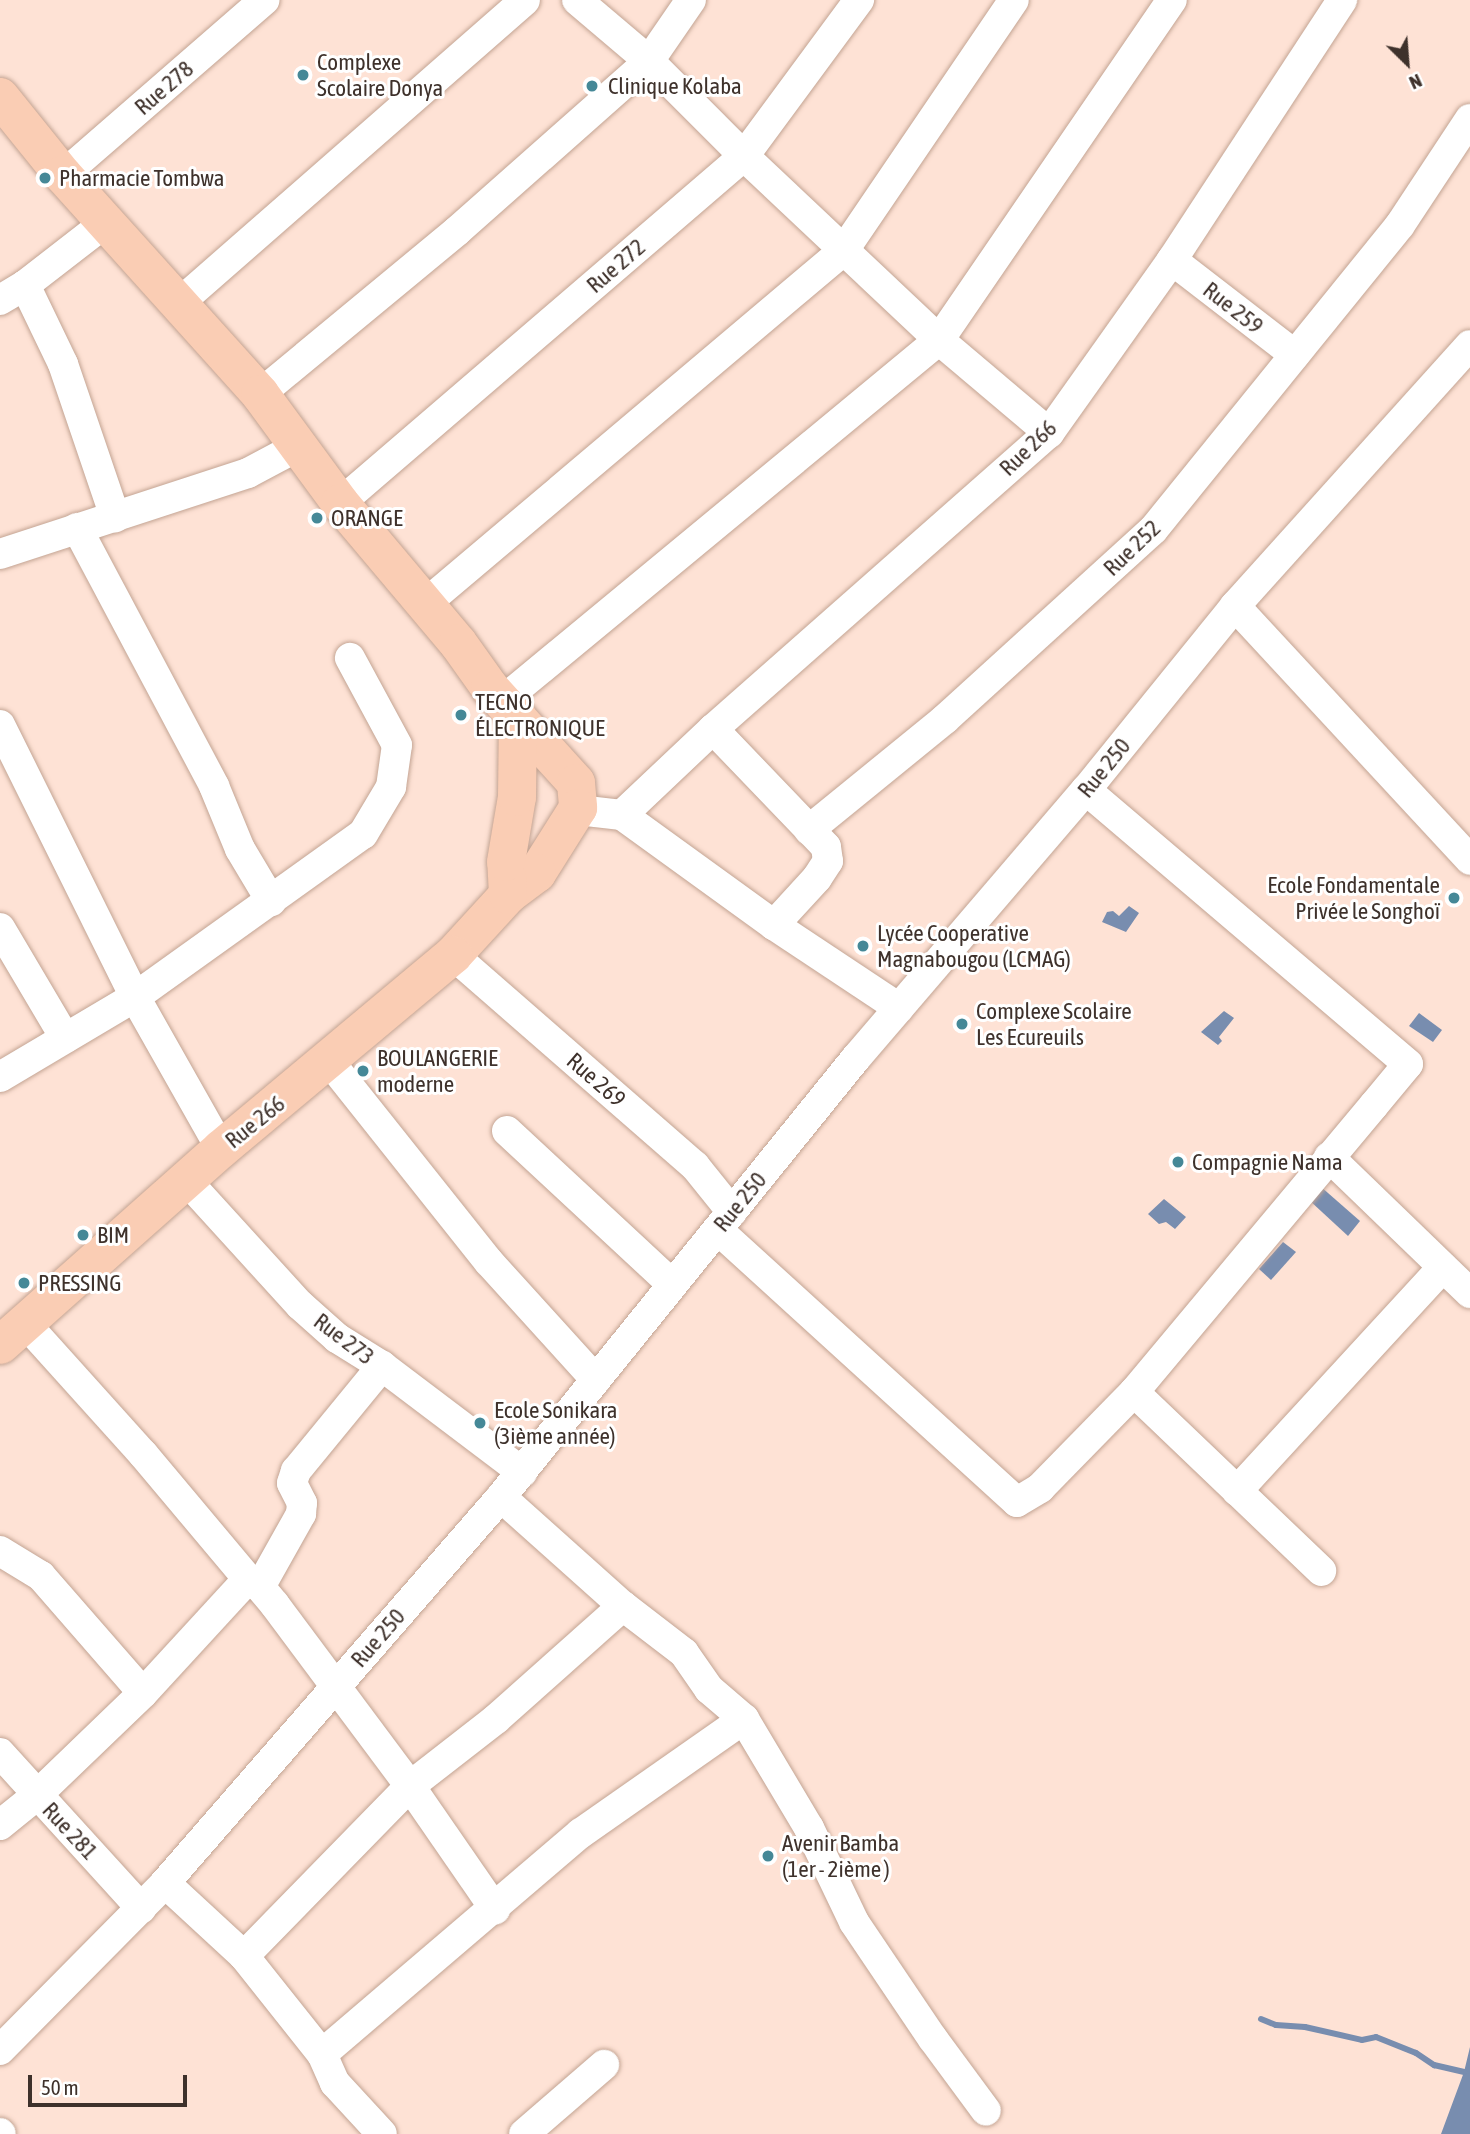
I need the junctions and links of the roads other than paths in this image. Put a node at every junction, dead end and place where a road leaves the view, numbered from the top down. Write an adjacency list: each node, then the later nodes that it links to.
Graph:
1 (264, 0): 13 (street, Rue 278)
2 (525, 0): 18 (street)
3 (577, 0): 9 (street)
4 (691, 0): 9 (street)
5 (859, 0): 12 (street, Rue 272)
6 (1014, 0): 15 (street)
7 (1172, 0): 19 (street)
8 (1342, 0): 16 (street, Rue 266)
9 (649, 61): 12 (street); 22 (street)
10 (3, 106): 13 (main road)
11 (1470, 119): 21 (street, Rue 252)
12 (744, 156): 15 (street); 25 (street, Rue 272)
13 (63, 175): 14 (main road)
14 (105, 223): 17 (street); 18 (main road)
15 (844, 250): 19 (street); 29 (street)
16 (1172, 260): 21 (street, Rue 259); 23 (street, Rue 266)
17 (12, 292): 26 (street)
18 (178, 304): 22 (main road)
19 (939, 340): 23 (street); 32 (street)
20 (1470, 345): 30 (street, Rue 250)
21 (1295, 355): 38 (street, Rue 252)
22 (260, 394): 24 (main road)
23 (1049, 433): 34 (street, Rue 266)
24 (299, 446): 25 (main road); 26 (street)
25 (340, 503): 29 (main road)
26 (115, 517): 27 (street)
27 (77, 528): 28 (street); 40 (street)
28 (0, 554)
29 (425, 604): 32 (main road)
30 (1235, 607): 35 (street, Rue 250); 39 (street)
31 (350, 657): 40 (street)
32 (510, 710): 36 (main road); 41 (main road)
33 (0, 725): 46 (street)
34 (713, 729): 37 (street, Rue 266); 38 (street)
35 (1087, 790): 47 (street, Rue 250); 53 (street)
36 (578, 810): 37 (street); 41 (main road, Rue 266)
37 (622, 815): 42 (street)
38 (809, 830): 42 (street)
39 (1470, 860)
40 (271, 901): 46 (street)
41 (501, 909): 44 (main road, Rue 266)
42 (774, 925): 47 (street)
43 (0, 928): 45 (street)
44 (453, 955): 49 (main road, Rue 266); 55 (street, Rue 269)
45 (10, 970): 48 (street)
46 (135, 997): 48 (street); 52 (street)
47 (899, 1008): 55 (street, Rue 250)
48 (65, 1038): 50 (street)
49 (329, 1061): 52 (main road, Rue 266); 61 (street)
50 (0, 1076)
51 (507, 1131): 57 (street)
52 (221, 1149): 54 (main road, Rue 266)
53 (1329, 1157): 56 (street); 62 (street)
54 (187, 1181): 59 (main road, Rue 266); 60 (street, Rue 273)
55 (725, 1221): 57 (street, Rue 250); 62 (street, Rue 269)
56 (1443, 1267): 58 (street); 64 (street)
57 (673, 1285): 61 (street, Rue 250)
58 (1470, 1293)
59 (13, 1334): 68 (street)
60 (382, 1366): 63 (street, Rue 273); 68 (street)
61 (596, 1380): 63 (street, Rue 250)
62 (1134, 1392): 64 (street)
63 (522, 1472): 65 (street, Rue 250)
64 (1237, 1491): 67 (street)
65 (501, 1497): 69 (street); 70 (street, Rue 250)
66 (0, 1551): 71 (street)
67 (1321, 1571)
68 (254, 1583): 70 (street); 71 (street)
69 (623, 1606): 72 (street); 74 (street)
70 (336, 1685): 74 (street); 77 (street, Rue 250)
71 (143, 1693): 75 (street)
72 (744, 1719): 79 (street); 84 (street)
73 (0, 1754): 75 (street, Rue 281)
74 (410, 1786): 79 (street); 80 (street)
75 (37, 1795): 76 (street); 78 (street, Rue 281)
76 (0, 1825)
77 (165, 1883): 78 (street, Rue 250); 80 (street)
78 (141, 1908): 81 (street, Rue 250)
79 (495, 1909): 82 (street)
80 (244, 1956): 82 (street)
81 (0, 2050)
82 (322, 2054): 85 (street)
83 (604, 2065): 86 (street)
84 (986, 2111)
85 (382, 2134)
86 (524, 2134)

